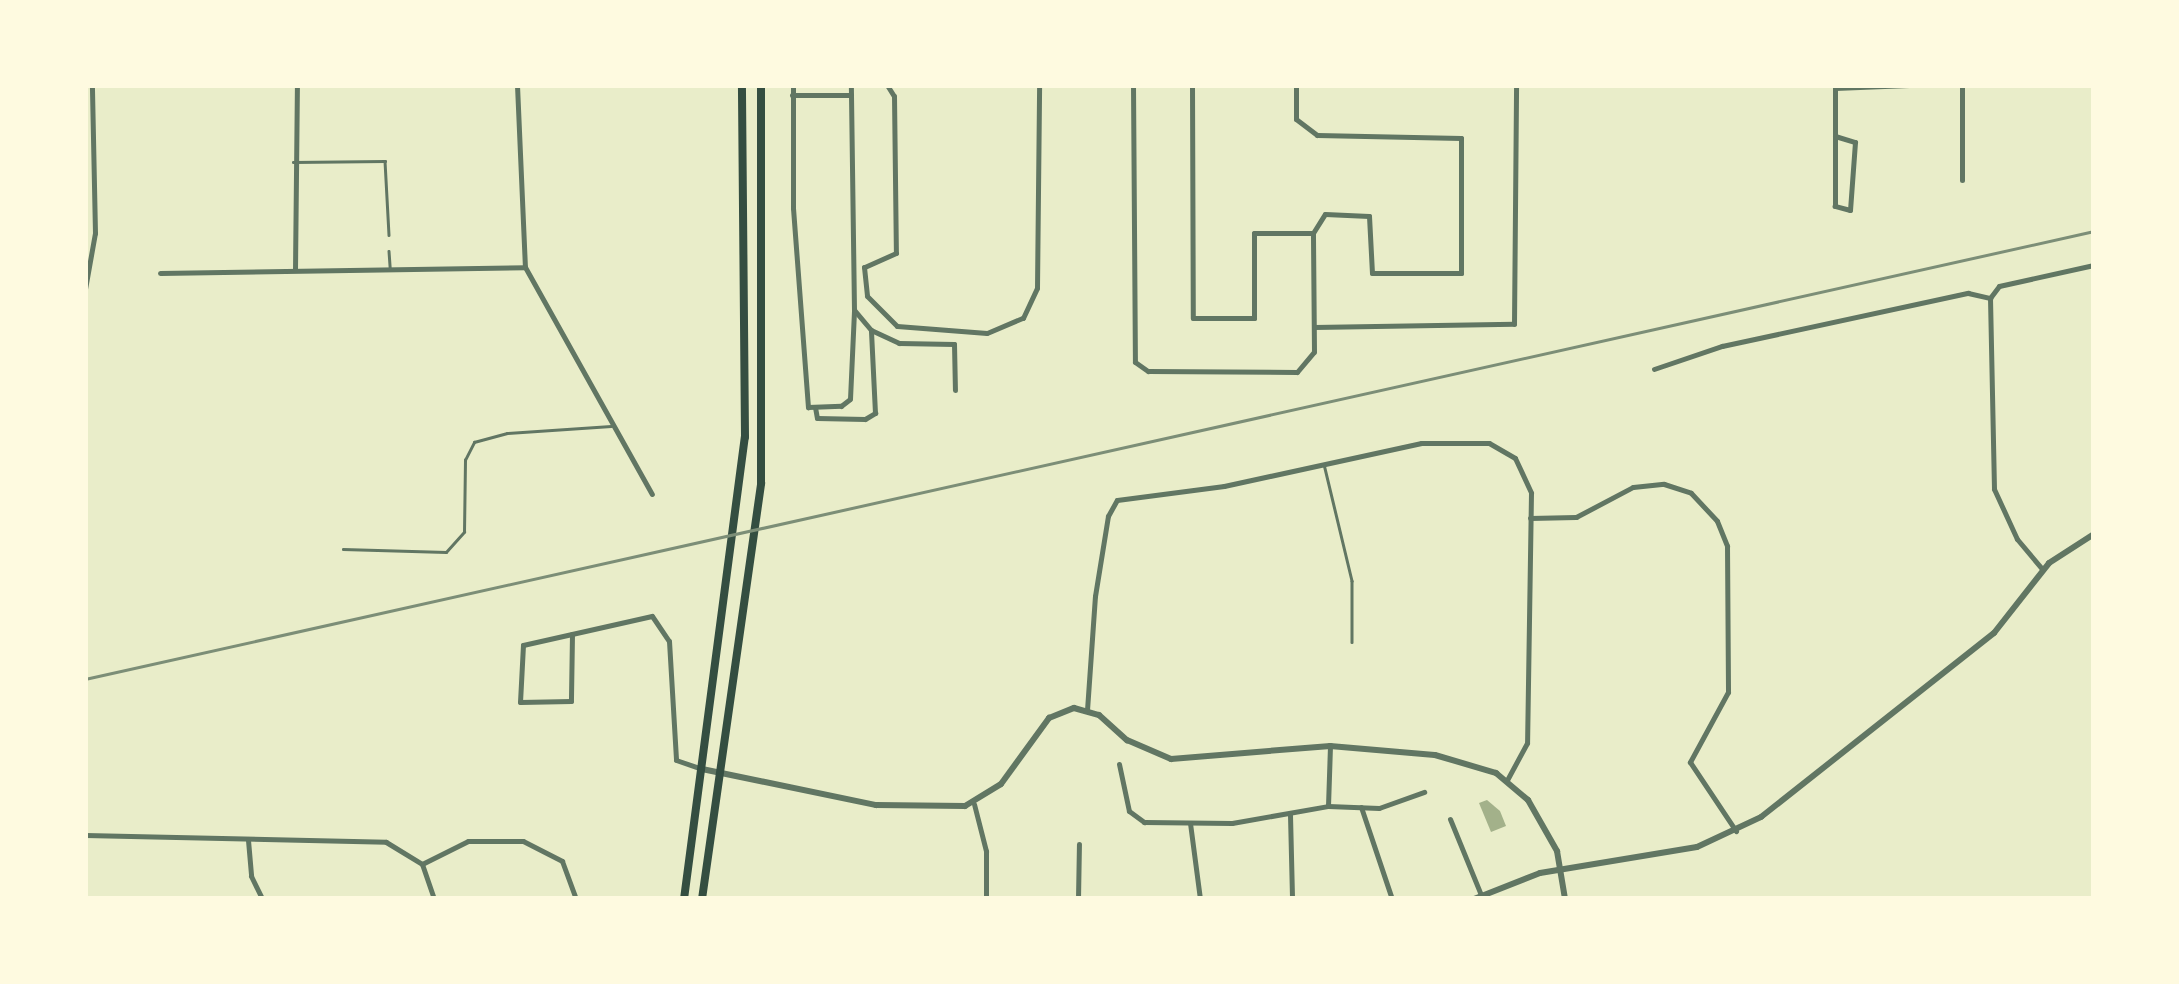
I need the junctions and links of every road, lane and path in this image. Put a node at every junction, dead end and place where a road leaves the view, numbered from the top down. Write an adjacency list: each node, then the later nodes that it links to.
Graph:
1 (92, 85): 23 (street)
2 (296, 85): 20 (street)
3 (516, 85): 28 (street)
4 (742, 85): 52 (main road)
5 (761, 85): 53 (main road)
6 (793, 85): 17 (street)
7 (851, 85): 18 (street)
8 (887, 85): 9 (street)
9 (1039, 85)
10 (1133, 85): 35 (street)
11 (1192, 85): 24 (street)
12 (1296, 85): 24 (street)
13 (1516, 85): 35 (street)
14 (1908, 85): 16 (street)
15 (1962, 85): 21 (street)
16 (1835, 86): 19 (street)
17 (792, 95): 18 (street); 39 (street)
18 (851, 95): 34 (street)
19 (1835, 136): 19 (street)
20 (292, 162): 25 (lane); 30 (street)
21 (1962, 180)
22 (85, 212): 23 (street)
23 (94, 212): 32 (street)
24 (1313, 233): 35 (street)
25 (389, 235)
26 (390, 251): 29 (lane)
27 (2094, 265): 33 (street)
28 (525, 267): 29 (street); 40 (street)
29 (390, 269): 30 (street)
30 (295, 270): 31 (street)
31 (160, 273)
32 (85, 289)
33 (1990, 298): 37 (street); 46 (street)
34 (854, 310): 36 (street); 39 (street)
35 (1314, 326)
36 (871, 330): 38 (street); 39 (street)
37 (1654, 369)
38 (955, 390)
39 (816, 407)
40 (615, 424): 42 (street); 45 (lane)
41 (1324, 463): 43 (street); 48 (lane); 49 (street)
42 (652, 494)
43 (1530, 518): 54 (street); 62 (street)
44 (2094, 534): 46 (street)
45 (343, 548)
46 (2042, 570): 62 (street)
47 (572, 634): 47 (street); 52 (street)
48 (1352, 642)
49 (1087, 710): 50 (street); 56 (street)
50 (1330, 746): 54 (street); 57 (street)
51 (1119, 764): 61 (street)
52 (702, 769): 53 (street); 73 (main road)
53 (721, 772): 56 (street); 74 (main road)
54 (1508, 780): 67 (street)
55 (1424, 792): 58 (street)
56 (974, 804): 75 (street)
57 (1328, 806): 58 (street); 59 (street)
58 (1361, 807): 68 (street)
59 (1290, 815): 61 (street); 78 (street)
60 (1450, 819): 69 (street)
61 (1190, 822): 77 (street)
62 (1736, 832): 67 (street)
63 (85, 835): 64 (street)
64 (248, 840): 66 (street); 70 (street)
65 (1079, 844): 76 (street)
66 (422, 864): 71 (street); 72 (street)
67 (1561, 869): 69 (street); 79 (street)
68 (1390, 896)
69 (1478, 897)
70 (262, 899)
71 (434, 899)
72 (576, 899)
73 (684, 899)
74 (702, 899)
75 (986, 899)
76 (1078, 899)
77 (1200, 899)
78 (1292, 899)
79 (1565, 899)

